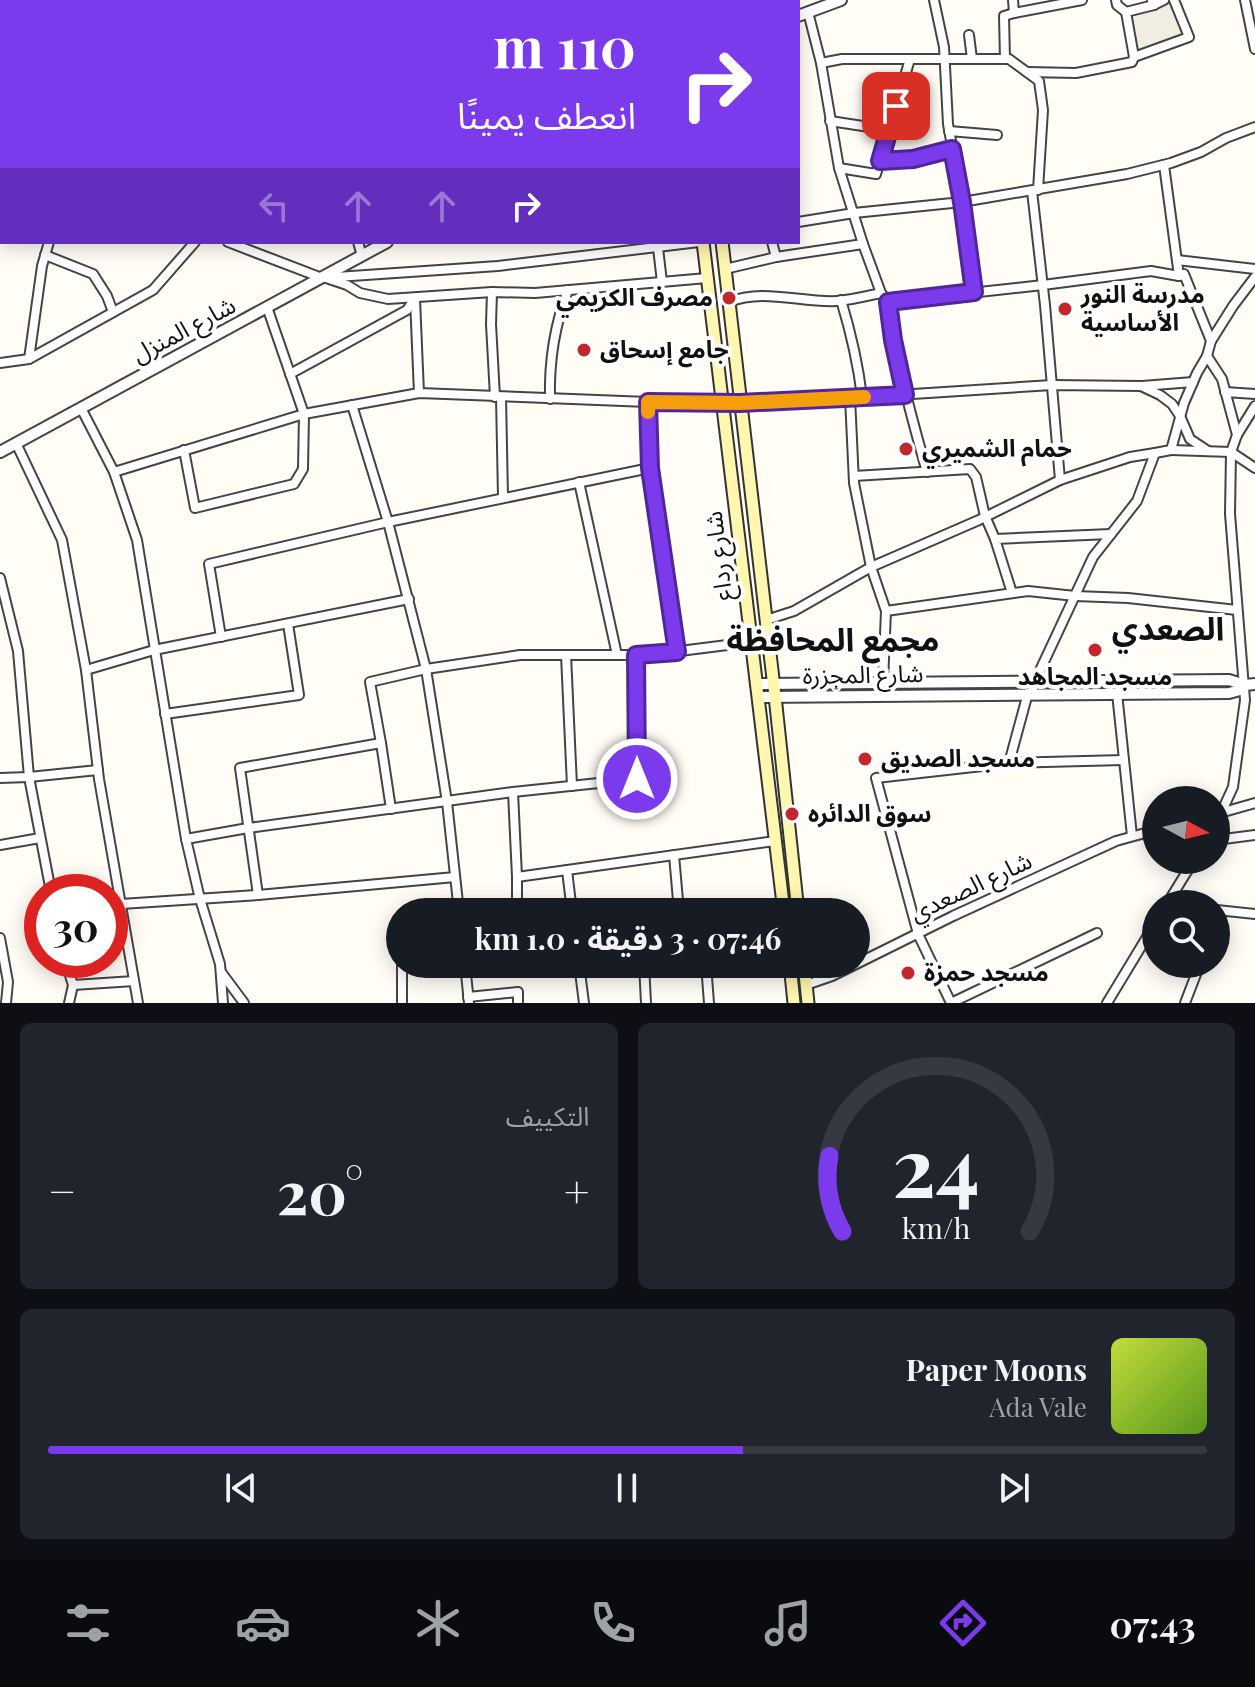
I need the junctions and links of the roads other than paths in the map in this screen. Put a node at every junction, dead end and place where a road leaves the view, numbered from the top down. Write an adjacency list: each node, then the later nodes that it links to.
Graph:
1 (841, 0): 13 (street)
2 (934, 0): 17 (street)
3 (1013, 0): 12 (street)
4 (1082, 0): 9 (street)
5 (1116, 0): 11 (street)
6 (1164, 0): 10 (street)
7 (1174, 0): 16 (street)
8 (1245, 0): 15 (street)
9 (1057, 2): 12 (street)
10 (1153, 2): 11 (street)
11 (1126, 12): 16 (street)
12 (1014, 13): 20 (street)
13 (803, 14): 21 (street)
14 (969, 35): 19 (street)
15 (1255, 49)
16 (1134, 57): 22 (street)
17 (944, 58): 18 (street); 19 (street); 26 (street)
18 (910, 59): 21 (street); 25 (street)
19 (972, 59): 20 (street)
20 (1005, 59): 22 (street)
21 (821, 63): 23 (street)
22 (1026, 72): 32 (street)
23 (830, 121): 25 (street); 31 (street)
24 (1255, 127): 30 (street)
25 (889, 130): 29 (street)
26 (949, 131): 27 (street); 28 (street)
27 (997, 135)
28 (952, 149): 29 (street); 33 (street)
29 (880, 161): 31 (street)
30 (1164, 165): 32 (street); 52 (street)
31 (839, 168): 34 (street)
32 (1035, 191): 33 (street); 60 (street)
33 (962, 202): 34 (street); 63 (street)
34 (854, 213): 35 (street); 45 (street)
35 (800, 222)
36 (48, 244): 49 (street)
37 (193, 244): 70 (street)
38 (359, 244): 50 (street)
39 (383, 244): 50 (street, شارع المنزل)
40 (601, 244): 48 (street)
41 (677, 244): 46 (street)
42 (701, 244): 58 (main road, شارع رداع)
43 (722, 244): 53 (main road, شارع رداع)
44 (773, 244): 51 (street)
45 (863, 244): 51 (street); 64 (street)
46 (653, 246): 48 (street); 59 (street)
47 (254, 247): 57 (street)
48 (602, 254): 57 (street)
49 (45, 255): 70 (street); 73 (street)
50 (362, 256): 57 (street, شارع المنزل)
51 (776, 257): 53 (street)
52 (1177, 260): 54 (street); 55 (street)
53 (725, 269): 67 (main road, شارع رداع)
54 (1255, 269)
55 (1179, 276): 60 (street); 71 (street)
56 (1255, 277): 71 (street)
57 (323, 278): 65 (street); 69 (street, شارع المنزل)
58 (707, 278): 59 (street); 88 (main road, شارع رداع)
59 (662, 282): 61 (street)
60 (1043, 285): 63 (street); 77 (street)
61 (568, 290): 62 (street); 86 (street)
62 (492, 292): 65 (street); 83 (street)
63 (974, 292): 68 (street)
64 (881, 293): 66 (street); 68 (street)
65 (415, 298): 75 (street); 80 (street)
66 (841, 300): 67 (street); 85 (street)
67 (729, 302): 89 (main road, شارع رداع)
68 (888, 302): 82 (street)
69 (267, 307): 75 (street); 92 (street, شارع المنزل)
70 (113, 312): 73 (street)
71 (1211, 341): 72 (street)
72 (1207, 356): 76 (street); 79 (street)
73 (29, 359): 74 (street)
74 (0, 363)
75 (290, 374): 93 (street)
76 (1193, 382): 78 (street); 94 (street)
77 (1052, 385): 78 (street); 82 (street); 108 (street)
78 (1141, 386): 94 (street)
79 (1225, 392): 81 (street); 95 (street)
80 (419, 393): 83 (street); 90 (street)
81 (1255, 394)
82 (905, 395): 85 (street); 106 (street)
83 (498, 397): 86 (street); 110 (street)
84 (850, 397): 85 (street); 89 (street); 107 (street)
85 (862, 397)
86 (550, 399): 87 (street)
87 (648, 402): 88 (street); 103 (street)
88 (722, 403): 89 (street); 125 (main road, شارع رداع)
89 (740, 403): 122 (main road, شارع رداع)
90 (352, 405): 93 (street); 112 (street)
91 (1255, 406): 95 (street)
92 (81, 408): 96 (street, شارع المنزل); 105 (street)
93 (304, 414): 97 (street); 97 (street)
94 (1180, 416): 98 (street); 99 (street)
95 (1237, 435): 101 (street)
96 (16, 443): 100 (street, شارع المنزل); 132 (street)
97 (184, 450): 105 (street)
98 (1171, 450): 99 (street); 102 (street)
99 (1208, 451): 101 (street)
100 (0, 452)
101 (1231, 452): 104 (street); 120 (street)
102 (1155, 453): 108 (street); 113 (street)
103 (650, 468): 109 (street); 127 (street)
104 (1255, 468)
105 (114, 472): 126 (street)
106 (927, 472): 107 (street); 111 (street)
107 (854, 476): 115 (street)
108 (1060, 480): 111 (street)
109 (579, 482): 110 (street); 129 (street)
110 (503, 497): 112 (street)
111 (985, 516): 114 (street); 115 (street)
112 (388, 522): 119 (street); 124 (street)
113 (1111, 534): 114 (street); 118 (street)
114 (995, 539): 117 (street)
115 (871, 567): 121 (street); 122 (street)
116 (0, 578): 146 (street)
117 (1012, 593): 118 (street); 121 (street)
118 (1075, 596): 120 (street); 133 (street)
119 (409, 599): 123 (street); 131 (street)
120 (1237, 610): 136 (street)
121 (886, 611): 134 (street)
122 (766, 620): 137 (main road, شارع رداع)
123 (288, 624): 124 (street); 141 (street)
124 (221, 637): 126 (street)
125 (751, 642): 127 (street); 135 (main road, شارع رداع)
126 (154, 650): 132 (street); 141 (street)
127 (677, 652): 130 (street)
128 (566, 655): 129 (street); 131 (street); 148 (street)
129 (617, 655): 130 (street)
130 (636, 655): 148 (street)
131 (426, 669): 142 (street); 151 (street)
132 (86, 670): 145 (street)
133 (1035, 681): 134 (street, شارع المجزرة); 136 (street, شارع المجزرة); 138 (street)
134 (883, 682): 137 (street, شارع المجزرة)
135 (756, 684): 137 (street, شارع المجزرة); 140 (main road, شارع رداع)
136 (1250, 684): 139 (street, شارع المجزرة); 150 (street)
137 (774, 690): 138 (street, شارع المجزرة); 140 (street, شارع المجزرة); 176 (main road, شارع رداع)
138 (1030, 693): 139 (street, شارع المجزرة); 144 (street)
139 (1117, 693): 143 (street)
140 (758, 697): 162 (main road, شارع رداع)
141 (165, 714): 161 (street)
142 (381, 743): 153 (street); 155 (street)
143 (1124, 760): 144 (street); 158 (street)
144 (1009, 763): 182 (street)
145 (98, 770): 146 (street); 167 (street)
146 (29, 777): 147 (street); 159 (street)
147 (0, 778)
148 (572, 786): 149 (street)
149 (513, 792): 151 (street); 169 (street)
150 (1230, 793)
151 (447, 802): 153 (street); 168 (street)
152 (1255, 803): 154 (street)
153 (391, 809): 155 (street)
154 (1230, 810)
155 (248, 828): 161 (street); 170 (street)
156 (1142, 834): 158 (street, شارع الصعدي)
157 (1255, 835): 160 (street)
158 (1132, 836): 182 (street, شارع الصعدي)
159 (40, 838): 163 (street); 166 (street)
160 (1230, 838)
161 (186, 839): 177 (street)
162 (775, 841): 164 (street); 175 (main road, شارع رداع)
163 (0, 845)
164 (674, 855): 165 (street); 174 (street)
165 (567, 870): 169 (street); 173 (street)
166 (47, 874)
167 (116, 874)
168 (455, 877): 170 (street); 171 (street)
169 (517, 877): 172 (street)
170 (258, 895): 177 (street)
171 (457, 898)
172 (517, 898)
173 (570, 898)
174 (678, 898)
175 (782, 898)
176 (796, 898)
177 (200, 899): 178 (street); 186 (street)
178 (128, 904)
179 (1230, 911): 180 (street)
180 (1255, 914)
181 (1097, 933): 212 (street)
182 (918, 934): 198 (street, شارع الصعدي); 212 (street)
183 (0, 938): 200 (street)
184 (128, 945): 196 (street)
185 (1142, 945): 213 (street)
186 (220, 971): 203 (street); 204 (street)
187 (71, 978): 197 (street)
188 (402, 978): 205 (street)
189 (467, 978): 199 (street)
190 (581, 978): 207 (street)
191 (645, 978): 208 (street)
192 (707, 978): 209 (street)
193 (791, 978): 210 (main road)
194 (805, 978): 198 (main road)
195 (1195, 978): 214 (street)
196 (134, 981): 197 (street); 202 (street)
197 (73, 985): 201 (street)
198 (806, 985): 211 (main road)
199 (469, 1000): 206 (street)
200 (6, 1003)
201 (69, 1003)
202 (138, 1003)
203 (223, 1003)
204 (244, 1003)
205 (402, 1003)
206 (518, 1003)
207 (584, 1003)
208 (646, 1003)
209 (709, 1003)
210 (794, 1003)
211 (808, 1003)
212 (951, 1003)
213 (1107, 1003)
214 (1185, 1003)

